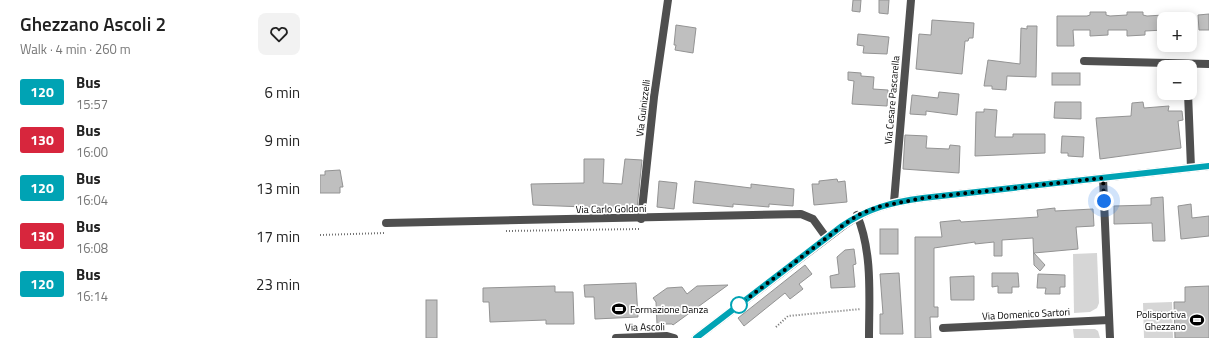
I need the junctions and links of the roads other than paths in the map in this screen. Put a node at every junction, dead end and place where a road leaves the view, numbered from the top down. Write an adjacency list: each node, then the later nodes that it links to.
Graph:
1 (668, 0): 13 (street, Via Guinizzelli)
2 (911, 0): 11 (street, Via Cesare Pascarella)
3 (1084, 61): 4 (street)
4 (1157, 64)
5 (1209, 64): 6 (street)
6 (1197, 65)
7 (1188, 100): 9 (street)
8 (1209, 166): 9 (main road)
9 (1191, 168): 10 (main road)
10 (1103, 178): 11 (main road); 16 (street)
11 (894, 202): 12 (main road)
12 (858, 215): 15 (main road); 21 (street)
13 (641, 219): 14 (street, Via Carlo Goldoni); 15 (street, Via Carlo Goldoni)
14 (386, 223)
15 (826, 237): 20 (main road)
16 (1109, 320): 17 (street, Via Domenico Sartori); 22 (street)
17 (943, 328)
18 (616, 338): 19 (street, Via Ascoli)
19 (674, 338)
20 (696, 338)
21 (869, 338)
22 (1110, 338)

